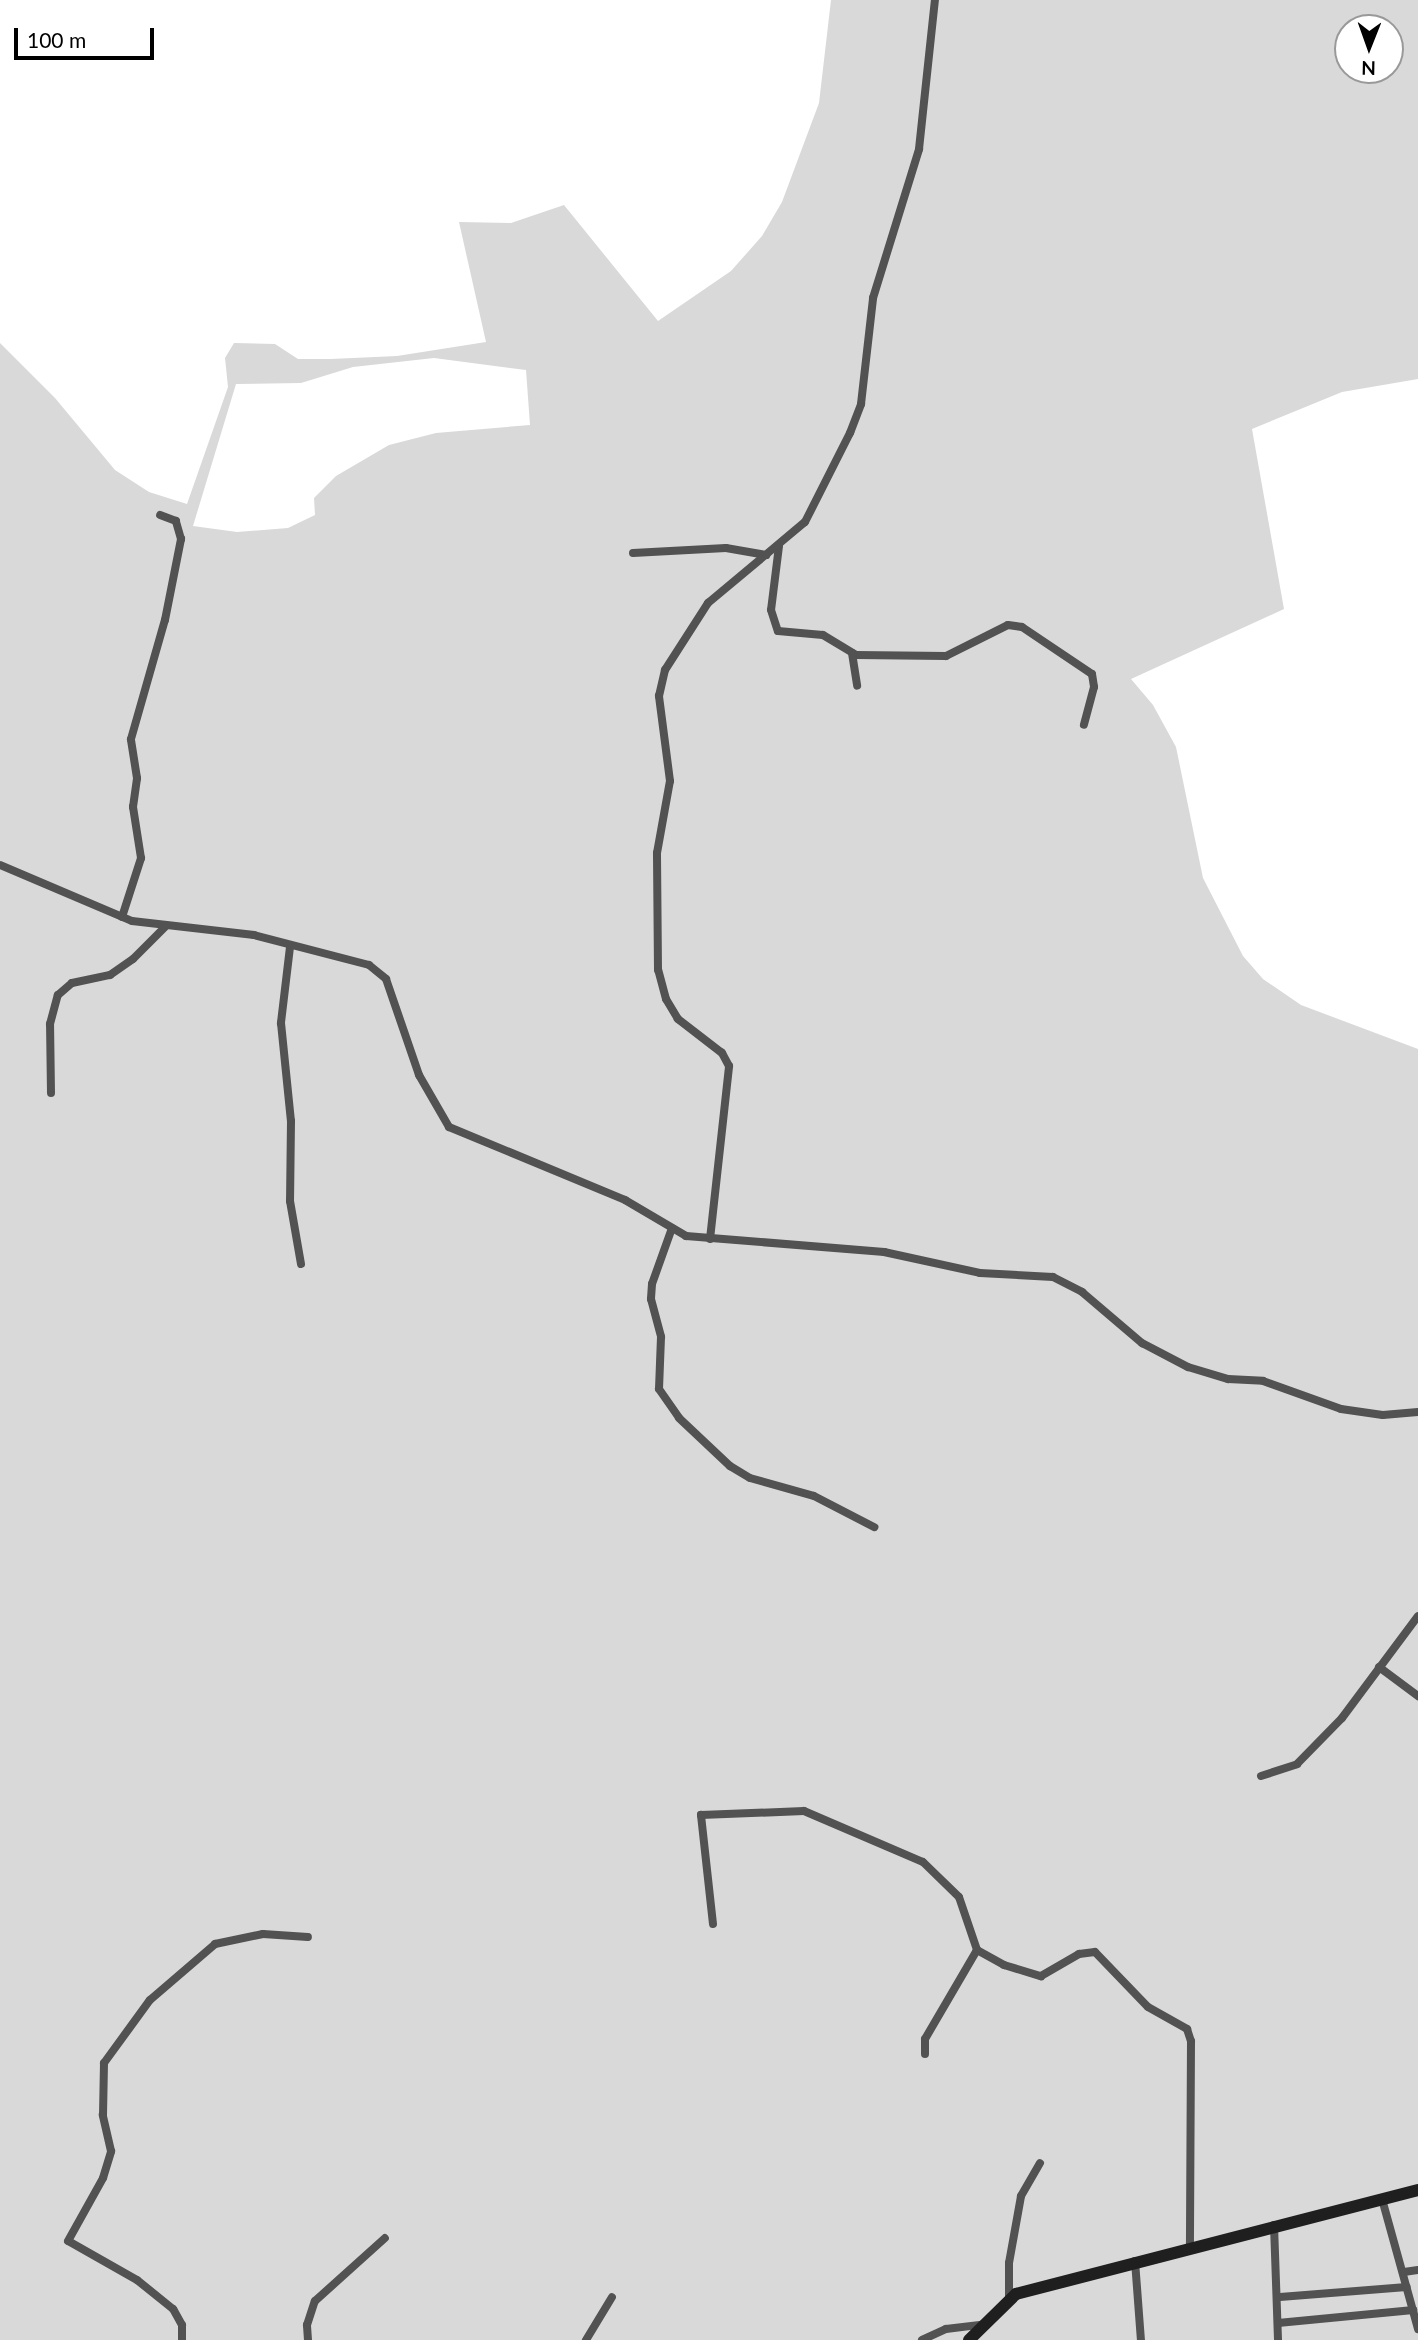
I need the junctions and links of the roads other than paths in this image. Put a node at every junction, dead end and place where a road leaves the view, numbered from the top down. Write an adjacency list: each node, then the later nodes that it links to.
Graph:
1 (935, 0): 3 (street)
2 (160, 515): 10 (street)
3 (779, 546): 5 (street); 6 (street)
4 (633, 553): 5 (street)
5 (766, 555): 15 (street)
6 (852, 653): 7 (street); 8 (street)
7 (857, 686)
8 (1084, 725)
9 (0, 865): 10 (street)
10 (122, 917): 11 (street)
11 (166, 926): 12 (street); 13 (street)
12 (290, 947): 14 (street); 16 (street)
13 (51, 1093)
14 (672, 1228): 15 (street); 18 (street)
15 (710, 1239): 17 (street)
16 (301, 1264)
17 (1418, 1412)
18 (874, 1527)
19 (1418, 1616): 20 (street)
20 (1379, 1668): 21 (street); 22 (street)
21 (1418, 1696)
22 (1261, 1776)
23 (713, 1924): 25 (street)
24 (308, 1937): 44 (street)
25 (977, 1950): 26 (street); 32 (street)
26 (925, 2054)
27 (1040, 2163): 39 (street)
28 (1418, 2190): 29 (street)
29 (1382, 2199): 30 (street); 35 (street)
30 (1274, 2225): 32 (street); 38 (street)
31 (386, 2238): 45 (street)
32 (1190, 2246): 33 (street)
33 (1135, 2261): 39 (street); 49 (street)
34 (1418, 2270): 35 (street)
35 (1404, 2272): 36 (street)
36 (1407, 2287): 38 (street); 40 (street)
37 (612, 2297): 46 (street)
38 (1280, 2297): 41 (street)
39 (1009, 2300): 42 (street)
40 (1413, 2310): 41 (street); 43 (street)
41 (1278, 2323): 50 (street)
42 (980, 2325): 47 (street); 48 (street)
43 (1418, 2329)
44 (182, 2340)
45 (308, 2340)
46 (586, 2340)
47 (922, 2340)
48 (968, 2340)
49 (1141, 2340)
50 (1278, 2340)

